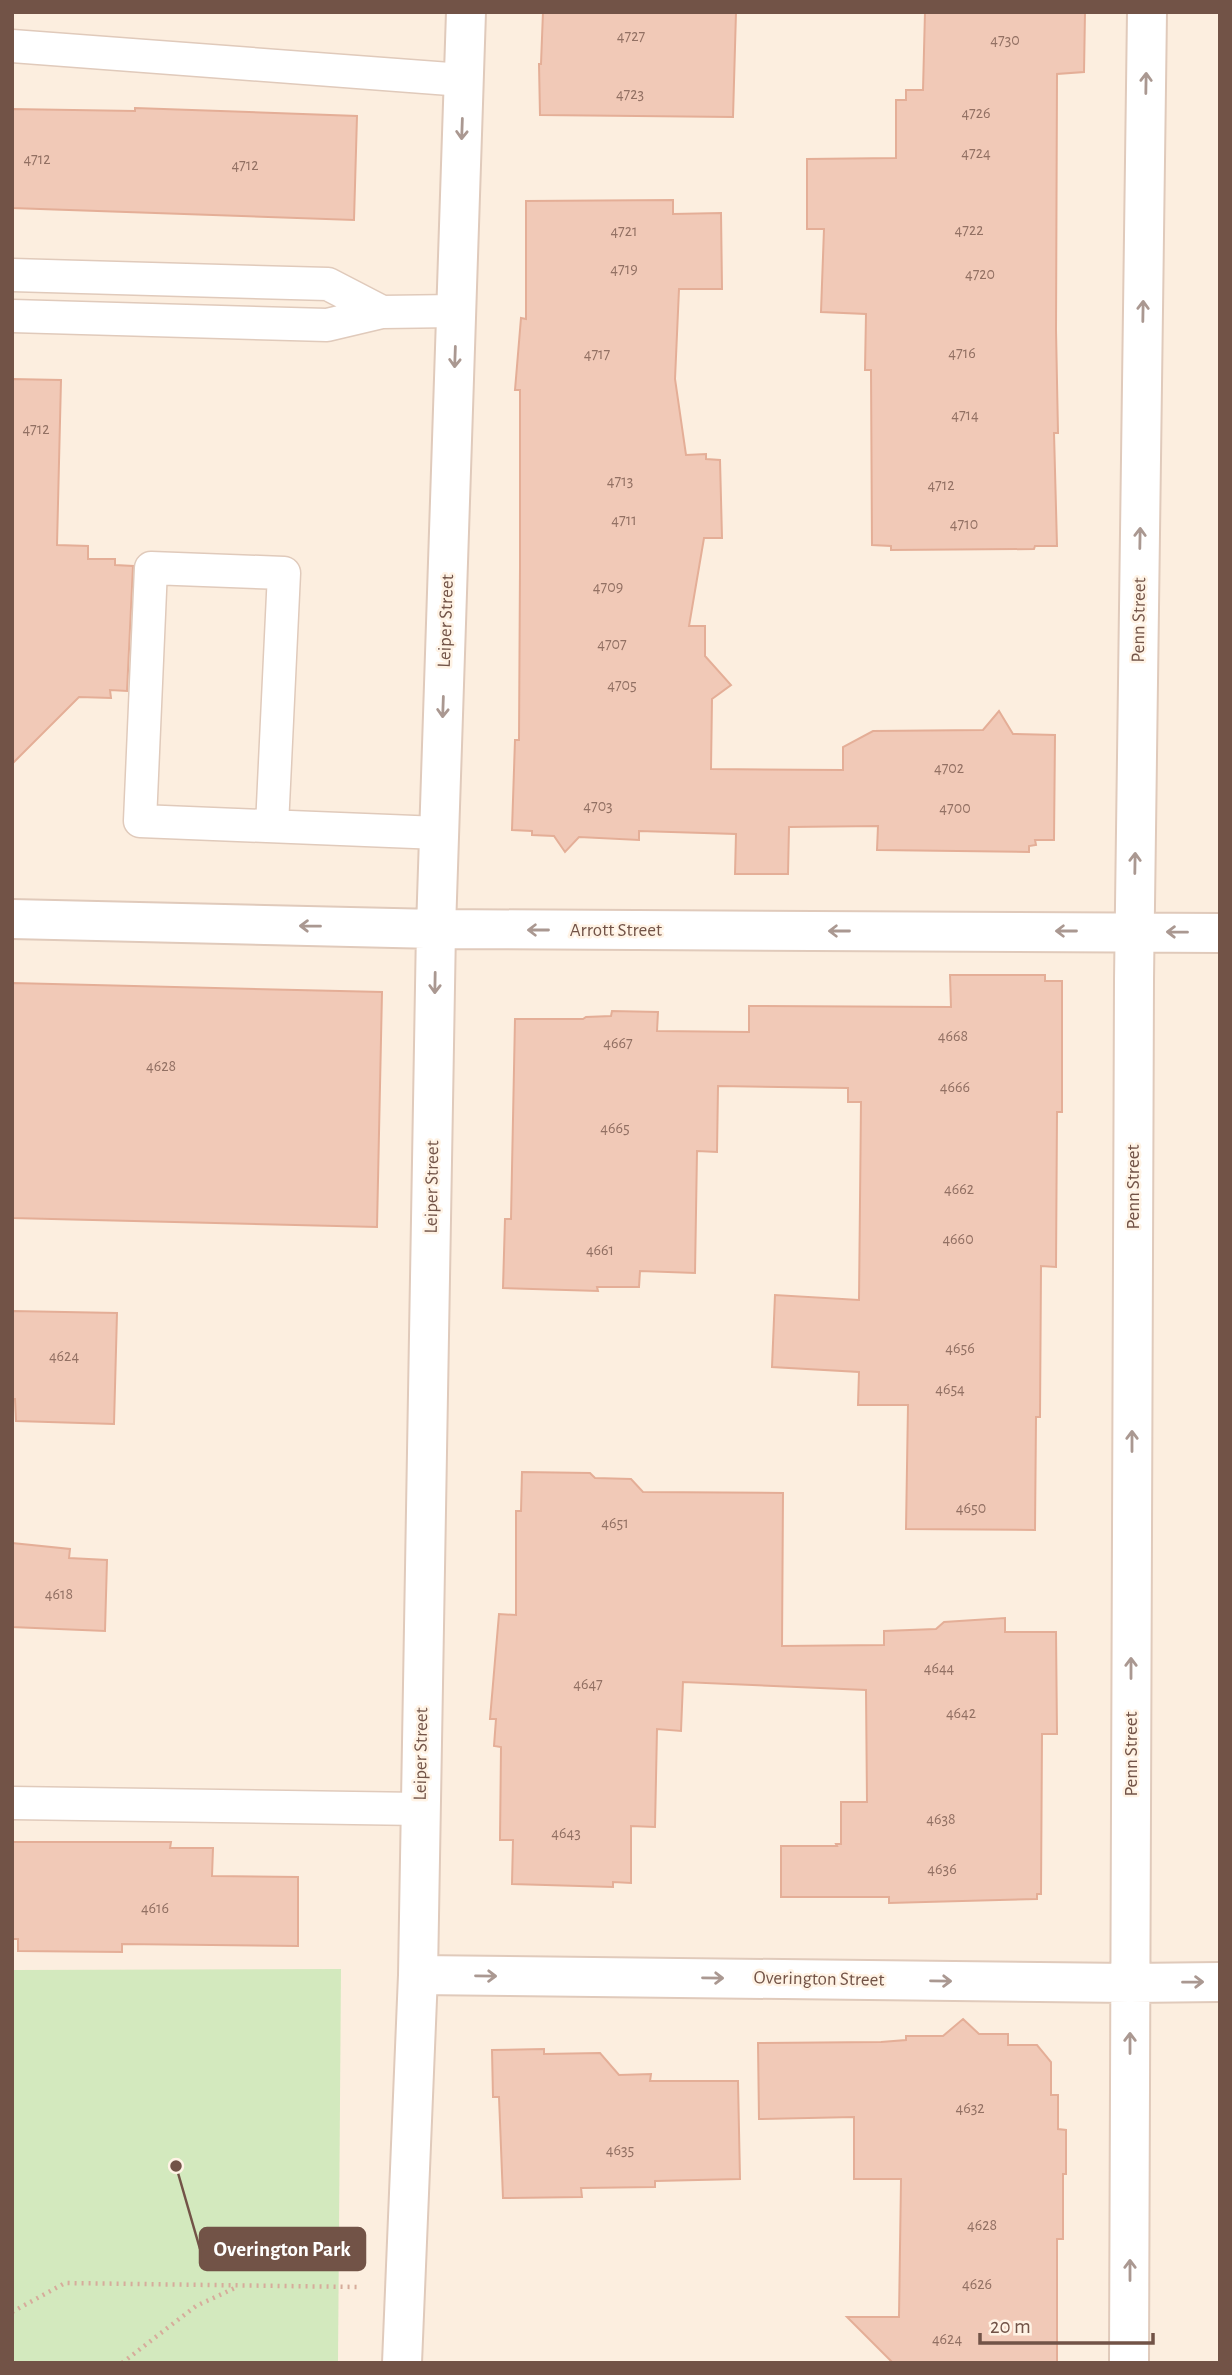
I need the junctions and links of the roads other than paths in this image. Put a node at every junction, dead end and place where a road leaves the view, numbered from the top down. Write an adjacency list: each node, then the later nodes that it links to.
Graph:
1 (466, 12): 4 (street, Leiper Street)
2 (1147, 12): 13 (street, Penn Street, one-way to 2)
3 (12, 46): 4 (lane)
4 (463, 80): 6 (street, Leiper Street, one-way to 6)
5 (12, 275): 7 (lane)
6 (456, 311): 7 (lane); 10 (street, Leiper Street, one-way to 10)
7 (382, 312): 8 (lane)
8 (12, 316)
9 (272, 826): 9 (lane); 10 (lane)
10 (439, 833): 12 (street, Leiper Street)
11 (12, 919): 12 (street, Arrott Street, one-way to 11)
12 (436, 929): 13 (street, Arrott Street, one-way to 12); 16 (street, Leiper Street, one-way to 16)
13 (1135, 932): 14 (street, Arrott Street, one-way to 13); 19 (street, Penn Street, one-way to 13)
14 (1220, 933)
15 (12, 1803): 16 (lane)
16 (420, 1809): 17 (street, Leiper Street)
17 (418, 1975): 19 (street, Overington Street, one-way to 19); 20 (street, Leiper Street)
18 (1220, 1982): 19 (street, Overington Street, one-way to 18)
19 (1130, 1983): 21 (street, Penn Street, one-way to 19)
20 (402, 2363)
21 (1129, 2363)

